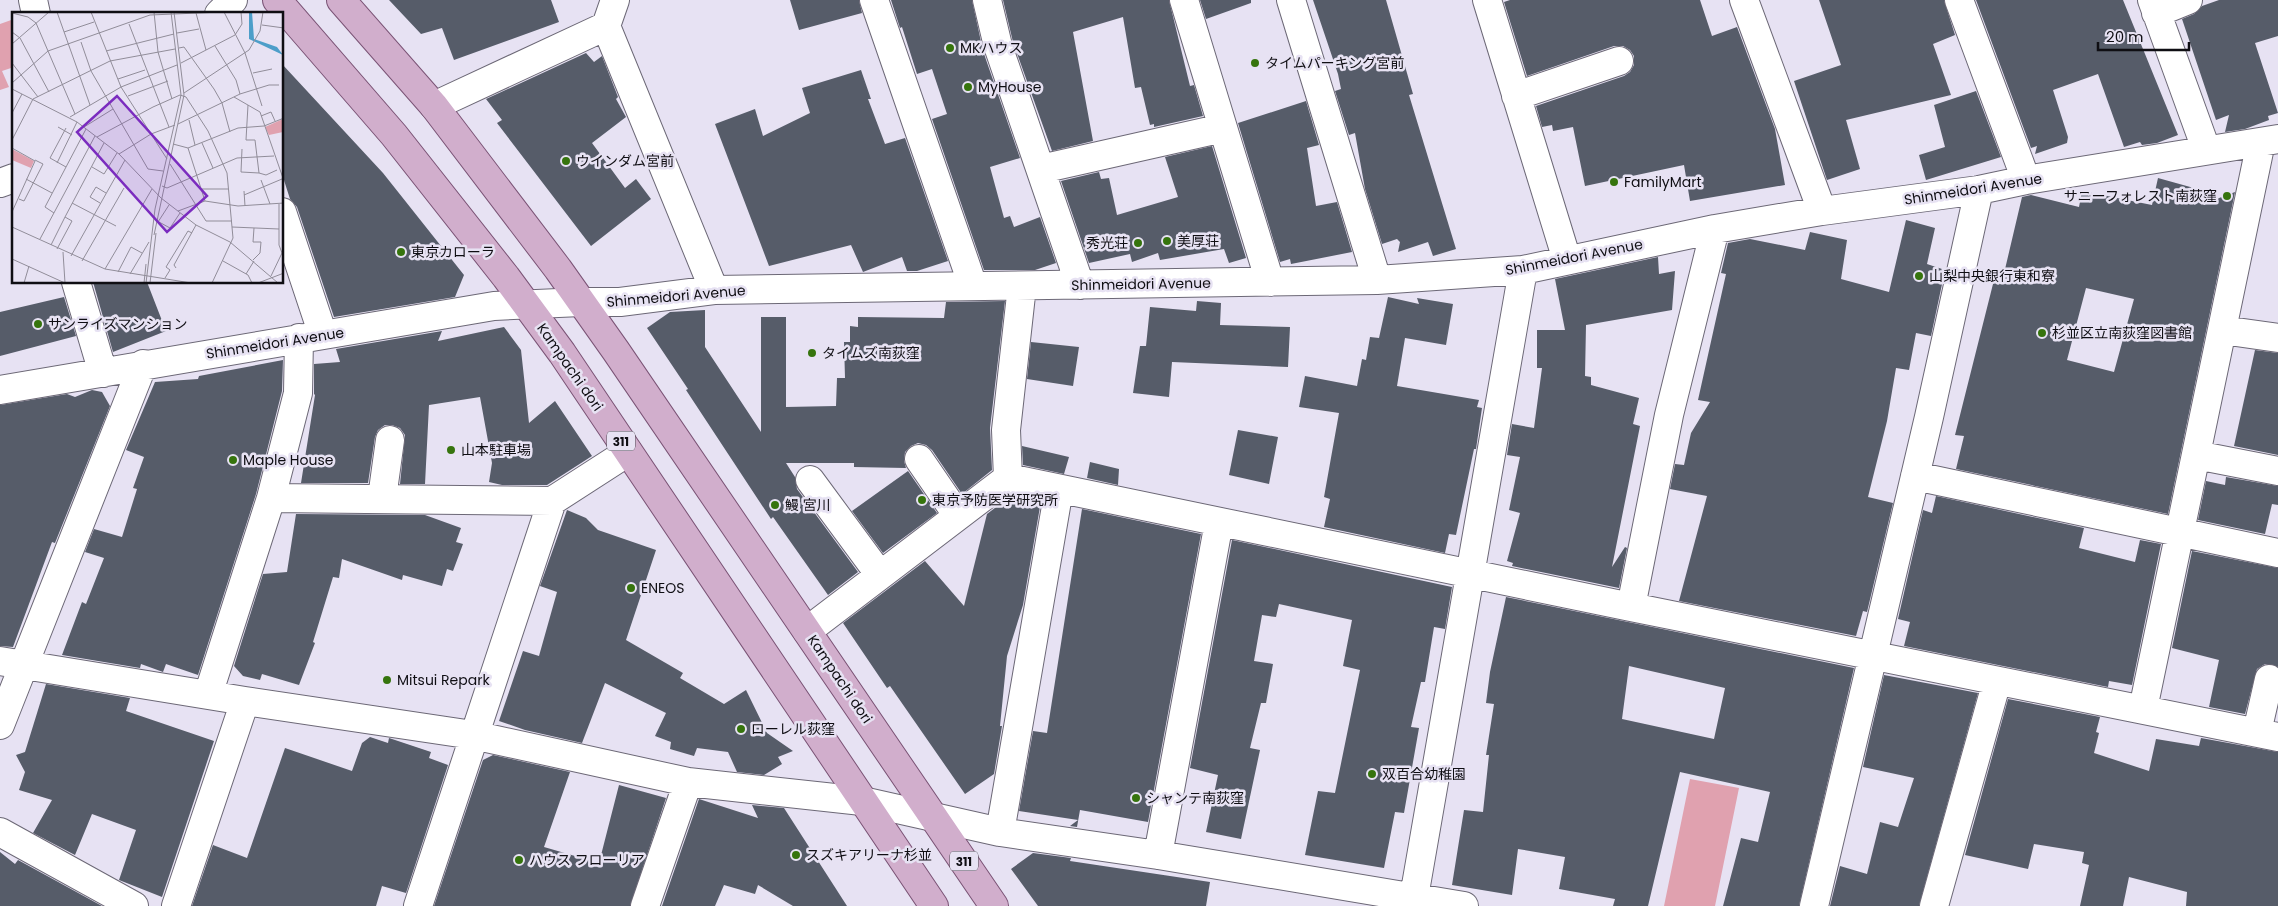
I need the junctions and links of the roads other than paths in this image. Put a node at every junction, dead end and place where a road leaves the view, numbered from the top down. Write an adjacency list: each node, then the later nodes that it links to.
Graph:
1 (233, 0): 14 (street)
2 (277, 0): 40 (main road, Kampachi dori / 311)
3 (341, 0): 18 (main road, Kampachi dori / 311)
4 (615, 0): 15 (street)
5 (874, 0): 36 (street)
6 (987, 0): 22 (street)
7 (1184, 0): 19 (street)
8 (1291, 0): 32 (street)
9 (1487, 0): 17 (street)
10 (1744, 0): 27 (street)
11 (1960, 0): 24 (street)
12 (2188, 0): 13 (street)
13 (2154, 6): 21 (street)
14 (221, 12)
15 (606, 26): 18 (street); 38 (street)
16 (1619, 60): 17 (street)
17 (1516, 96): 30 (street)
18 (434, 106): 39 (main road, Kampachi dori / 311)
19 (1223, 128): 22 (street); 33 (street)
20 (2270, 140): 21 (street, Shinmeidori Avenue); 41 (street)
21 (2206, 150): 24 (street, Shinmeidori Avenue)
22 (1041, 169): 35 (street)
23 (12, 179): 25 (street)
24 (2026, 180): 26 (street, Shinmeidori Avenue)
25 (0, 183)
26 (1979, 190): 27 (street, Shinmeidori Avenue); 52 (street)
27 (1822, 211): 29 (street, Shinmeidori Avenue)
28 (284, 221): 42 (street)
29 (1715, 229): 30 (street, Shinmeidori Avenue); 65 (street)
30 (1567, 260): 31 (street, Shinmeidori Avenue)
31 (1523, 270): 32 (street, Shinmeidori Avenue); 63 (street)
32 (1377, 280): 33 (street, Shinmeidori Avenue)
33 (1270, 282): 35 (street, Shinmeidori Avenue)
34 (77, 284): 45 (street)
35 (1080, 285): 37 (street, Shinmeidori Avenue)
36 (972, 286): 37 (street, Shinmeidori Avenue); 38 (street, Shinmeidori Avenue)
37 (1022, 286): 53 (street)
38 (714, 290): 39 (street, Shinmeidori Avenue)
39 (581, 302): 40 (street, Shinmeidori Avenue); 66 (main road, Kampachi dori / 311)
40 (527, 305): 42 (street, Shinmeidori Avenue); 48 (main road, Kampachi dori / 311)
41 (2222, 330): 43 (street); 49 (street)
42 (311, 337): 44 (street, Shinmeidori Avenue); 56 (street)
43 (2278, 338)
44 (143, 364): 45 (street, Shinmeidori Avenue); 68 (street)
45 (102, 373): 46 (street, Shinmeidori Avenue)
46 (0, 390)
47 (390, 440): 57 (street)
48 (628, 452): 58 (street); 78 (main road, Kampachi dori / 311)
49 (2196, 455): 51 (street); 61 (street)
50 (919, 459): 59 (street)
51 (2278, 471)
52 (1915, 476): 61 (street); 67 (street)
53 (1008, 478): 55 (street); 59 (street)
54 (810, 480): 64 (street)
55 (1059, 490): 60 (street); 81 (street)
56 (271, 498): 57 (street); 71 (street)
57 (382, 498): 58 (street)
58 (552, 501): 75 (street)
59 (958, 516): 64 (street)
60 (1219, 522): 63 (street); 82 (street)
61 (2180, 532): 62 (street); 73 (street)
62 (2278, 553)
63 (1469, 574): 65 (street); 83 (street)
64 (880, 575): 66 (street)
65 (1631, 607): 67 (street)
66 (807, 631): 79 (main road, Kampachi dori / 311)
67 (1874, 656): 70 (street); 91 (street)
68 (12, 663): 71 (street); 74 (street)
69 (2268, 679): 76 (street)
70 (1997, 681): 73 (street); 92 (street)
71 (208, 695): 72 (street)
72 (245, 701): 75 (street); 85 (street)
73 (2143, 709): 76 (street)
74 (0, 725)
75 (473, 735): 77 (street); 86 (street)
76 (2267, 735)
77 (688, 782): 78 (street); 87 (street)
78 (862, 801): 79 (street); 88 (main road, Kampachi dori / 311)
79 (933, 816): 81 (street); 89 (main road, Kampachi dori / 311)
80 (0, 832): 84 (street)
81 (1000, 832): 82 (street)
82 (1158, 855): 83 (street)
83 (1413, 902): 90 (street)
84 (134, 906)
85 (176, 906)
86 (418, 906)
87 (645, 906)
88 (934, 906)
89 (994, 906)
90 (1464, 906)
91 (1814, 906)
92 (1934, 906)

